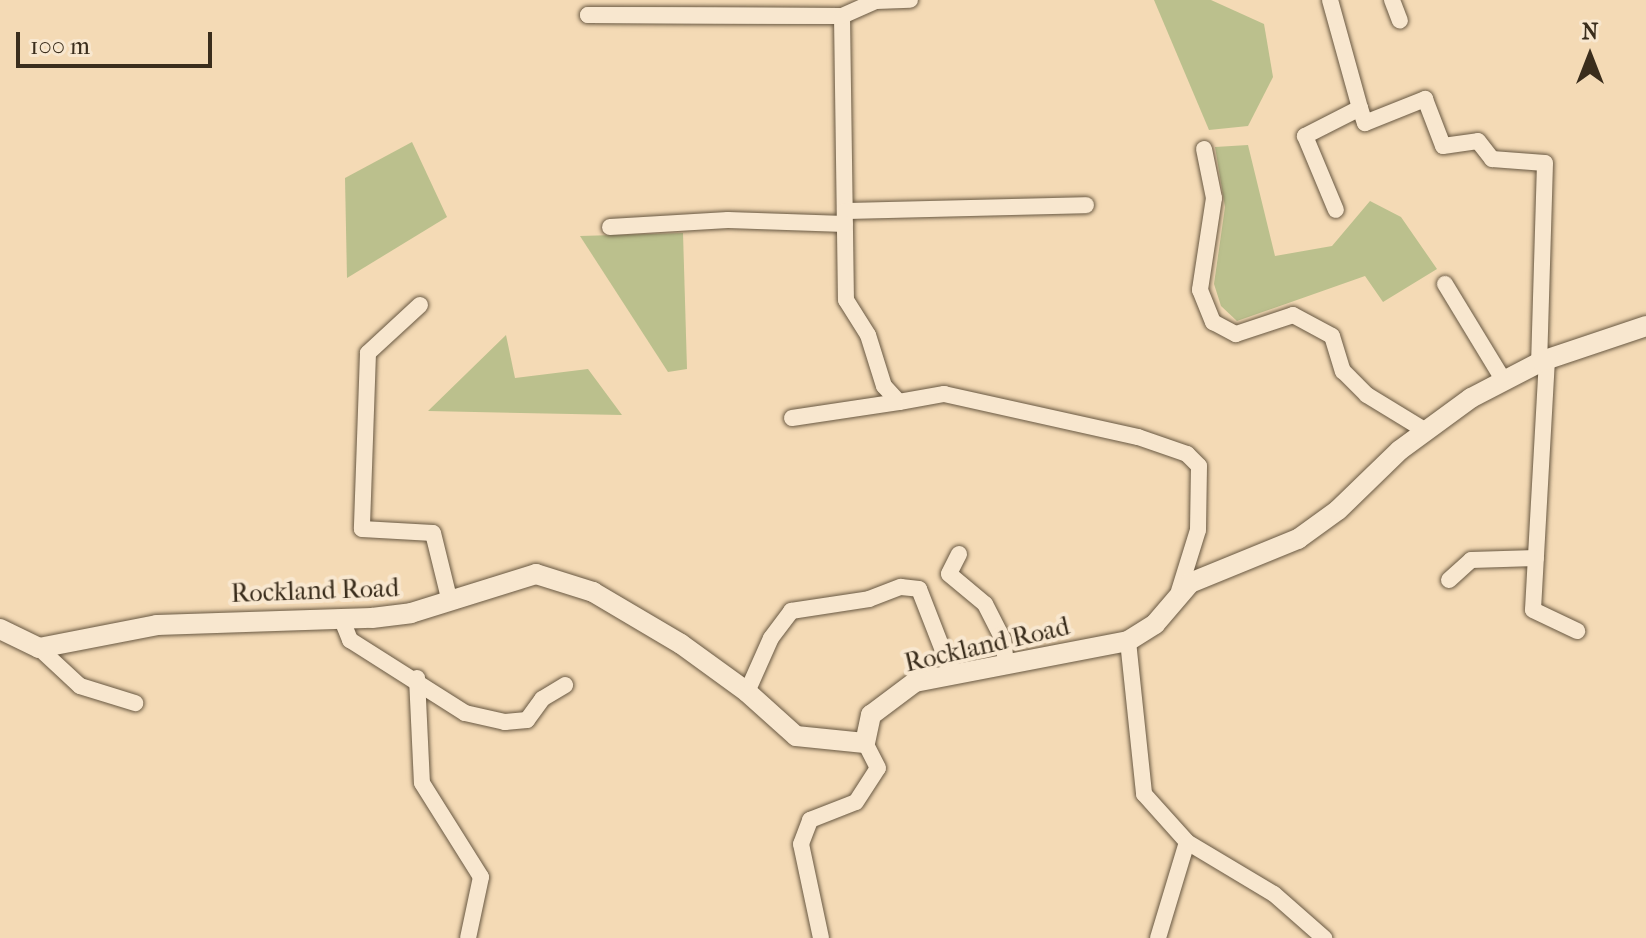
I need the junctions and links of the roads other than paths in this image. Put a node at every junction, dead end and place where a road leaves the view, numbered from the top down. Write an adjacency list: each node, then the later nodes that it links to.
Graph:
1 (910, 0): 4 (street)
2 (1330, 0): 6 (street)
3 (1392, 0): 5 (street)
4 (842, 16): 4 (street); 10 (street)
5 (1400, 21)
6 (1360, 108): 9 (street); 15 (street)
7 (1204, 149): 19 (street)
8 (1086, 205): 10 (street)
9 (1336, 210)
10 (845, 217): 11 (street); 17 (street)
11 (610, 227)
12 (1445, 284): 16 (street)
13 (420, 305): 24 (street)
14 (1646, 326): 15 (street)
15 (1543, 361): 16 (street); 21 (street)
16 (1504, 381): 19 (street)
17 (899, 402): 18 (street); 23 (street)
18 (792, 418)
19 (1426, 431): 23 (street)
20 (959, 554): 30 (street)
21 (1536, 558): 22 (street); 27 (street)
22 (1449, 580)
23 (1179, 591): 28 (street, Rockland Road)
24 (450, 602): 25 (street, Rockland Road); 34 (street, Rockland Road)
25 (342, 620): 29 (street, Rockland Road); 32 (street)
26 (0, 629): 29 (street)
27 (1577, 631)
28 (1128, 641): 30 (street, Rockland Road); 37 (street)
29 (39, 648): 35 (street)
30 (1006, 663): 31 (street, Rockland Road)
31 (953, 676): 34 (street); 36 (street, Rockland Road)
32 (417, 678): 33 (street); 38 (street)
33 (565, 685)
34 (747, 692): 36 (street, Rockland Road)
35 (135, 703)
36 (865, 743): 39 (street)
37 (1187, 842): 40 (street); 41 (street)
38 (468, 938)
39 (821, 938)
40 (1158, 938)
41 (1324, 938)

